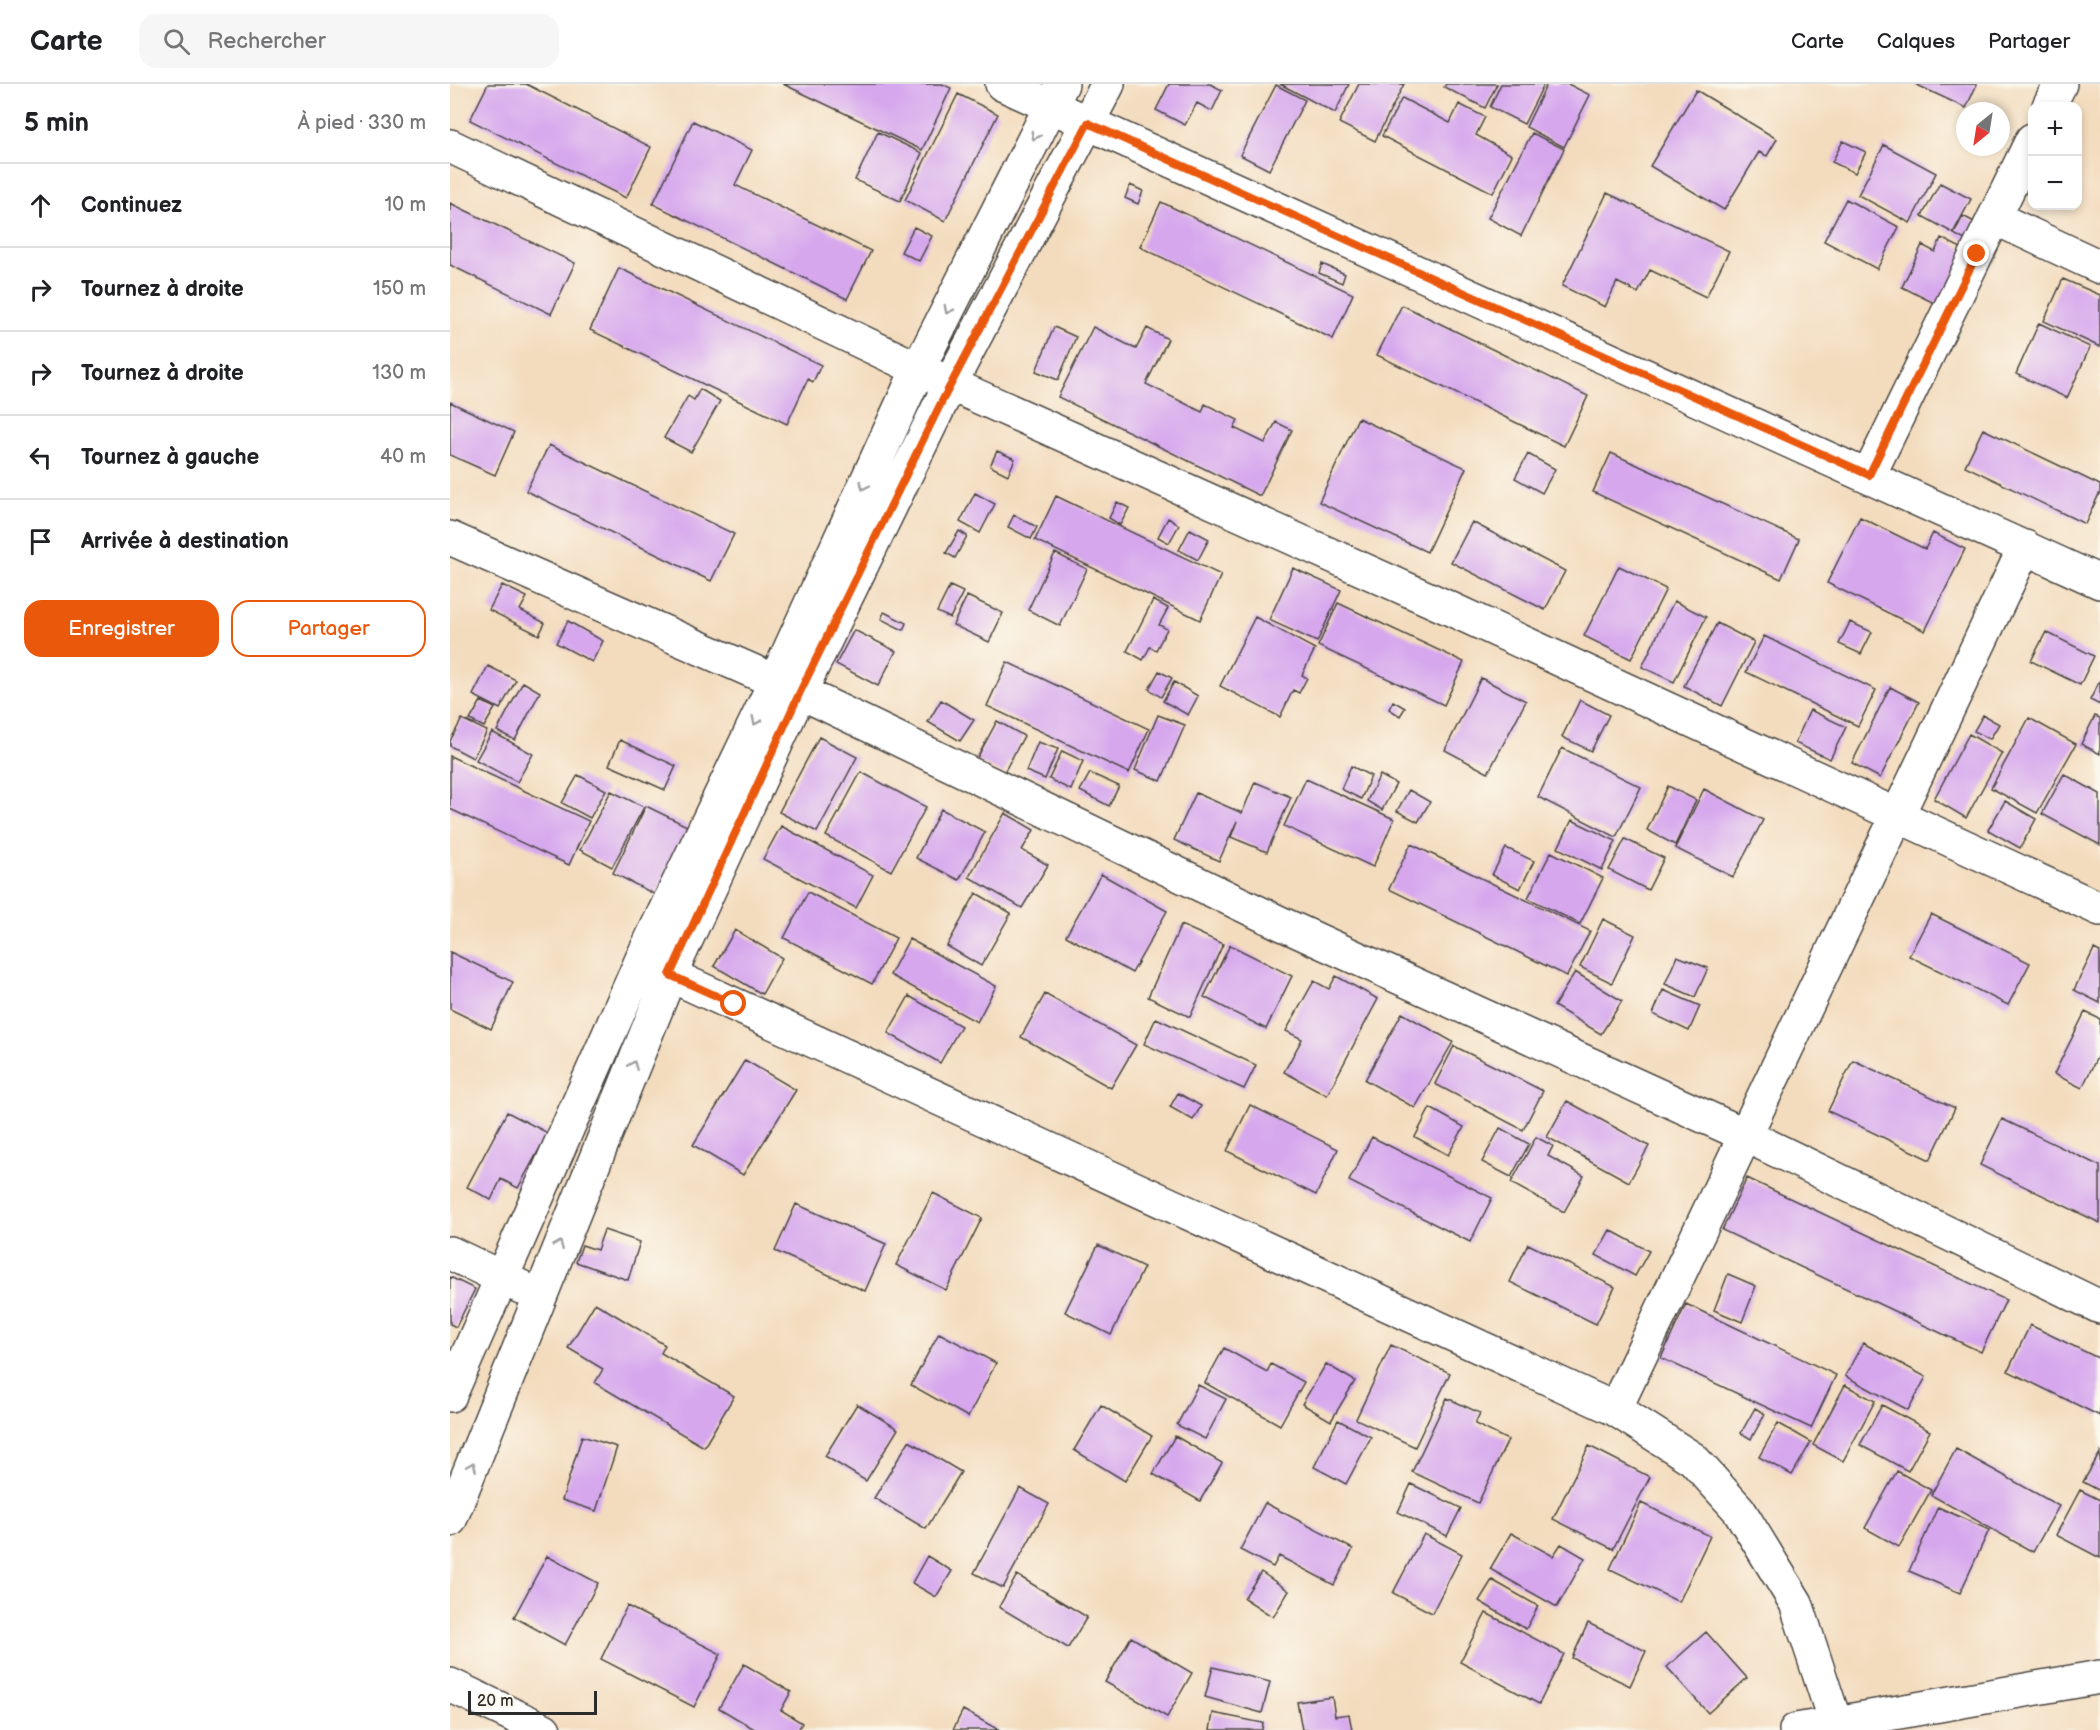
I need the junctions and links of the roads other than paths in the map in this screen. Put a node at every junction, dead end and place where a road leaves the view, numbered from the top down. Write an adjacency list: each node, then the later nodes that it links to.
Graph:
1 (1002, 84): 4 (street)
2 (1108, 84): 6 (street)
3 (2060, 84): 5 (street)
4 (1056, 96): 6 (street); 11 (street, one-way to 11)
5 (2051, 102)
6 (1088, 123): 12 (street); 13 (street)
7 (450, 146): 11 (street)
8 (2028, 148): 9 (street)
9 (1995, 218): 10 (street); 13 (street)
10 (2100, 267)
11 (918, 369): 12 (street); 17 (street, one-way to 17)
12 (950, 384): 17 (street); 18 (street)
13 (1869, 475): 15 (street)
14 (450, 538): 17 (street)
15 (2025, 547): 16 (street); 18 (street)
16 (2100, 582)
17 (787, 687): 20 (street, one-way to 20); 21 (street); 22 (street)
18 (1899, 814): 19 (street); 22 (street)
19 (2100, 909)
20 (642, 959): 21 (street); 24 (street)
21 (670, 975): 25 (street, one-way to 21); 28 (street)
22 (1745, 1135): 26 (street); 28 (street)
23 (450, 1253): 24 (street)
24 (503, 1279): 25 (street); 27 (street)
25 (540, 1294): 29 (street, one-way to 25)
26 (2100, 1307)
27 (450, 1395)
28 (1615, 1409): 32 (street)
29 (450, 1520)
30 (2100, 1677): 32 (street)
31 (450, 1685): 33 (street)
32 (1835, 1722): 34 (street)
33 (544, 1730)
34 (1796, 1730)

